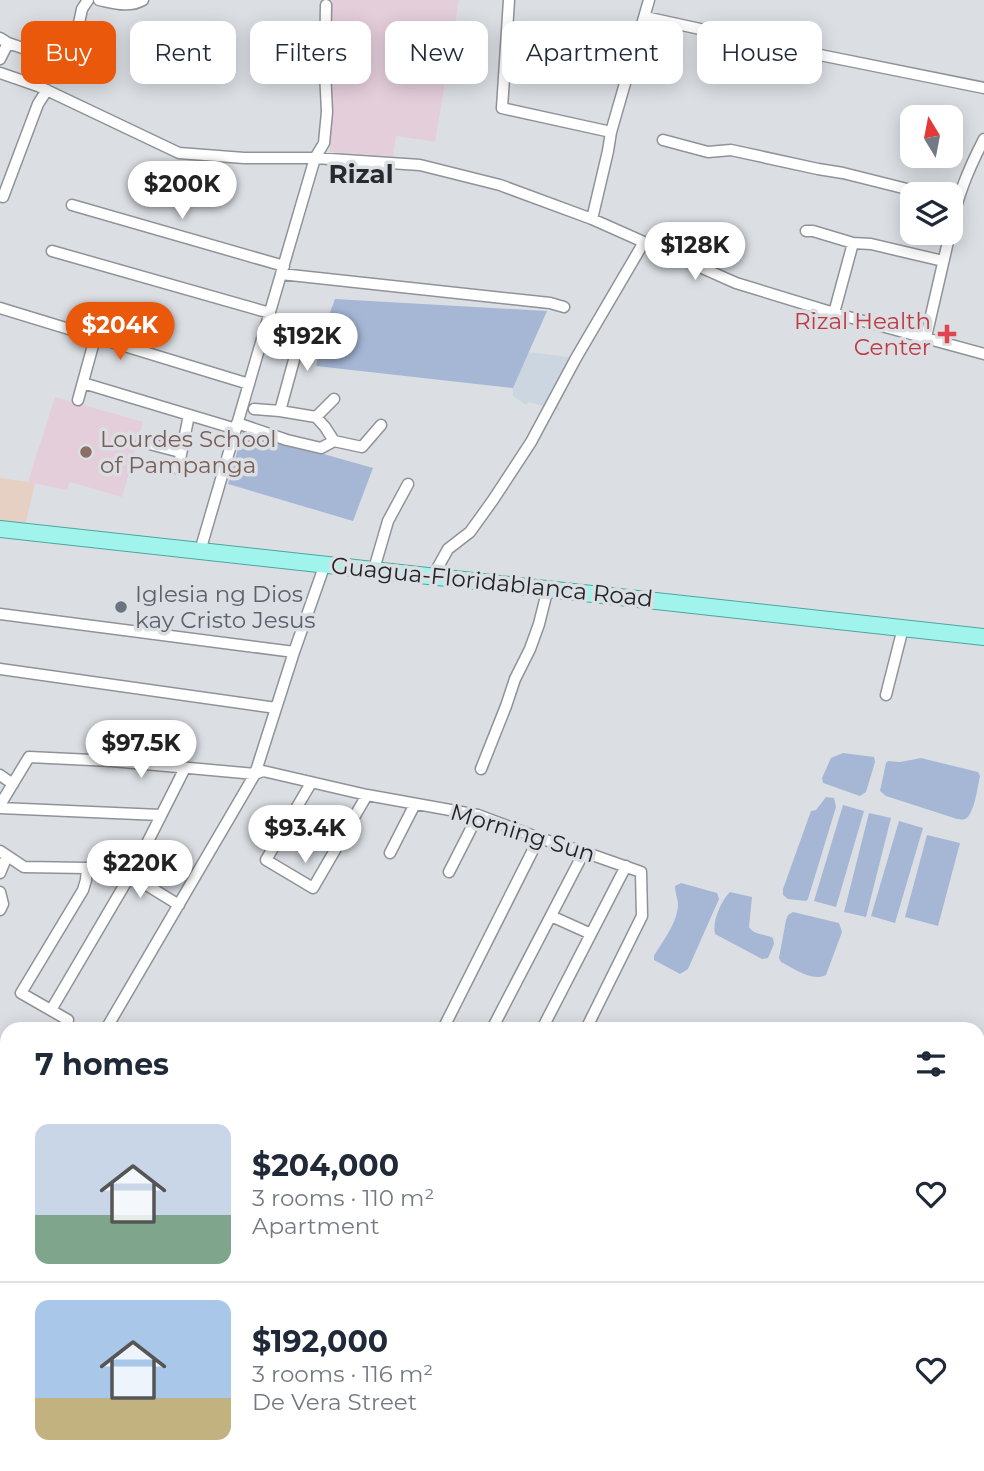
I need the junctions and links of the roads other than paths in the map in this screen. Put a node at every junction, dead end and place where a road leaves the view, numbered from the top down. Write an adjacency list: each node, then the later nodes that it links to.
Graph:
1 (88, 0): 8 (street)
2 (99, 0): 3 (street)
3 (143, 0)
4 (509, 0): 13 (street)
5 (649, 0): 7 (street)
6 (326, 5): 16 (street)
7 (645, 17): 11 (street); 13 (street)
8 (4, 41): 9 (street)
9 (0, 60)
10 (0, 73): 12 (street)
11 (984, 88)
12 (47, 90): 16 (street); 19 (street)
13 (611, 132): 21 (street)
14 (984, 138): 17 (street)
15 (663, 140): 18 (street)
16 (315, 158): 21 (street); 28 (street)
17 (962, 182)
18 (900, 187)
19 (0, 196)
20 (72, 205): 28 (street)
21 (592, 219): 23 (street)
22 (806, 230): 24 (street)
23 (644, 242): 32 (street); 56 (street)
24 (853, 243): 27 (street); 32 (street)
25 (947, 245): 27 (street)
26 (52, 251): 31 (street)
27 (943, 261): 34 (street)
28 (282, 270): 29 (street); 31 (street)
29 (564, 307)
30 (0, 308): 35 (street)
31 (270, 313): 38 (street)
32 (834, 313): 34 (street)
33 (303, 327): 42 (street)
34 (926, 337): 36 (street)
35 (95, 338): 37 (street); 38 (street)
36 (984, 354)
37 (83, 383): 40 (street); 43 (street)
38 (249, 384): 41 (street)
39 (334, 399): 44 (street)
40 (78, 400)
41 (249, 407): 42 (street); 46 (street)
42 (280, 411): 44 (street)
43 (189, 415): 46 (street); 49 (street)
44 (316, 416): 47 (street)
45 (381, 425): 47 (street)
46 (237, 426): 47 (street); 53 (street)
47 (334, 441)
48 (142, 442): 49 (street)
49 (180, 452): 50 (street)
50 (178, 468)
51 (408, 484): 55 (street)
52 (0, 529): 53 (main road, Guagua-Floridablanca Road)
53 (200, 551): 54 (main road, Guagua-Floridablanca Road)
54 (325, 564): 55 (main road, Guagua-Floridablanca Road); 61 (street)
55 (374, 569): 56 (main road, Guagua-Floridablanca Road)
56 (433, 576): 57 (main road, Guagua-Floridablanca Road)
57 (548, 589): 59 (main road, Guagua-Floridablanca Road); 66 (street)
58 (0, 614): 61 (street)
59 (902, 628): 60 (main road, Guagua-Floridablanca Road); 63 (street)
60 (984, 637)
61 (294, 652): 64 (street)
62 (0, 669): 64 (street)
63 (886, 695)
64 (276, 708): 67 (street)
65 (185, 768): 67 (street, Morning Sun); 70 (street, Morning Sun); 74 (street)
66 (481, 769)
67 (255, 774): 69 (street, Morning Sun); 86 (street)
68 (0, 775): 70 (street)
69 (311, 783): 71 (street, Morning Sun); 71 (street)
70 (13, 784): 73 (street)
71 (367, 795): 72 (street, Morning Sun)
72 (415, 804): 75 (street, Morning Sun); 78 (street)
73 (0, 807): 74 (street)
74 (160, 815): 81 (street)
75 (478, 815): 76 (street, Morning Sun); 83 (street)
76 (539, 838): 77 (street, Morning Sun); 93 (street)
77 (584, 852): 80 (street, Morning Sun); 88 (street)
78 (390, 853)
79 (4, 854): 82 (street); 84 (street)
80 (626, 866): 89 (street); 96 (street)
81 (135, 867): 82 (street); 86 (street); 90 (street)
82 (87, 868): 90 (street)
83 (449, 872)
84 (0, 873)
85 (0, 892): 87 (street)
86 (179, 905): 92 (street)
87 (0, 910)
88 (551, 916): 89 (street); 94 (street)
89 (591, 934): 95 (street)
90 (51, 1010): 91 (street)
91 (68, 1020)
92 (110, 1022)
93 (447, 1022)
94 (496, 1022)
95 (546, 1022)
96 (589, 1022)

